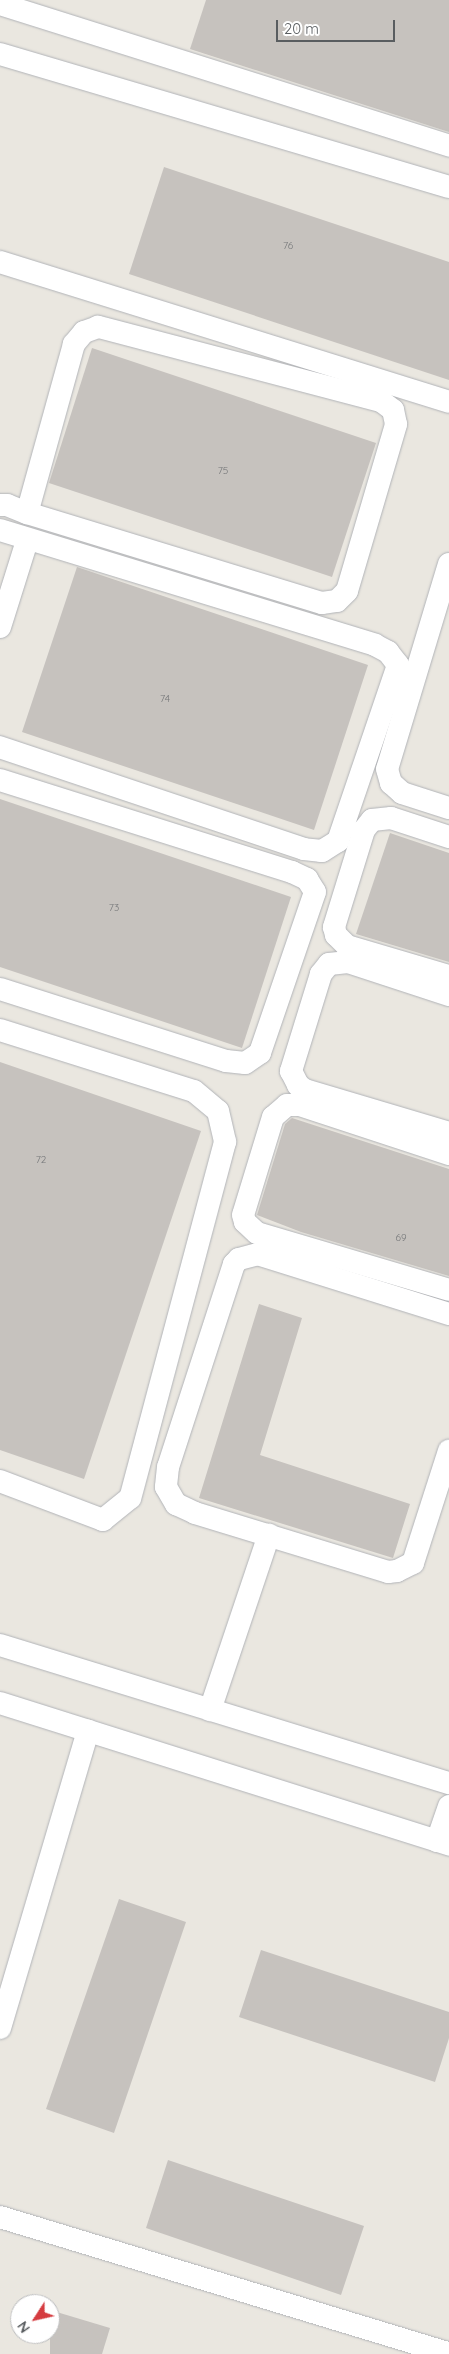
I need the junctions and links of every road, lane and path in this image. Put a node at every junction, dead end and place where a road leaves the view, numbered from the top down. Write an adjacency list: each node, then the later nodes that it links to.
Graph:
1 (0, 4): 3 (lane)
2 (0, 54): 4 (lane)
3 (449, 146)
4 (449, 187)
5 (0, 262): 6 (lane)
6 (449, 402)
7 (0, 504): 8 (lane)
8 (27, 513): 8 (lane)
9 (0, 530): 10 (lane)
10 (27, 541): 12 (lane); 13 (lane)
11 (449, 564): 15 (lane)
12 (0, 627)
13 (0, 747)
14 (0, 780): 18 (lane)
15 (449, 808)
16 (449, 837): 17 (lane)
17 (449, 976)
18 (0, 989)
19 (449, 995): 21 (lane)
20 (0, 1030): 26 (lane)
21 (449, 1133)
22 (449, 1154): 23 (lane)
23 (449, 1290)
24 (449, 1314): 27 (lane)
25 (449, 1451): 27 (lane)
26 (0, 1481)
27 (269, 1535): 30 (lane)
28 (0, 1645): 30 (lane)
29 (0, 1703): 31 (lane)
30 (210, 1710): 32 (lane)
31 (88, 1731): 34 (lane); 35 (lane)
32 (449, 1783)
33 (449, 1806): 34 (lane)
34 (443, 1843)
35 (0, 2028)
36 (0, 2217): 37 (lane)
37 (449, 2353)

